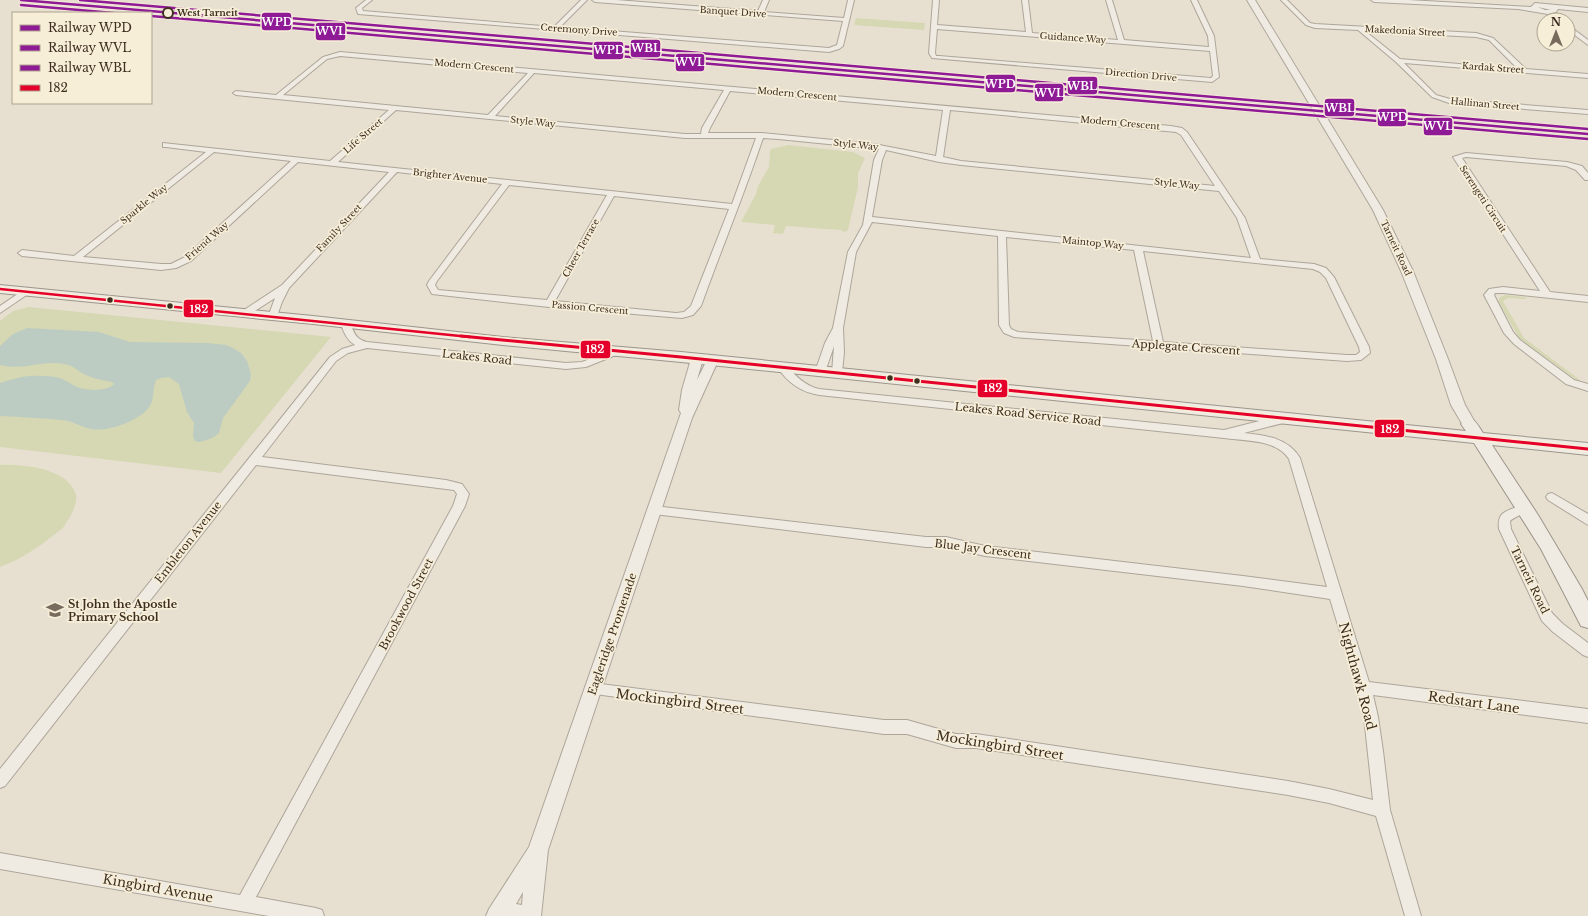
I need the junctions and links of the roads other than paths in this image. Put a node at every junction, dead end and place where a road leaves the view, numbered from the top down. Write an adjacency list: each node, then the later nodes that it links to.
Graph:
1 (369, 0): 22 (street, Ceremony Drive)
2 (584, 0): 22 (street)
3 (595, 0): 14 (street, Banquet Drive)
4 (682, 0): 17 (street)
5 (766, 0): 19 (street)
6 (851, 0): 20 (street, Ceremony Drive)
7 (936, 0): 21 (street)
8 (1025, 0): 25 (street)
9 (1109, 0): 26 (street)
10 (1194, 0): 28 (street, Direction Drive)
11 (1250, 0): 85 (street, Tarneit Road)
12 (1284, 0): 23 (street, Makedonia Street)
13 (1374, 0): 15 (street)
14 (617, 1): 17 (street, Banquet Drive)
15 (1455, 2): 16 (street)
16 (1543, 6): 18 (street)
17 (678, 7): 19 (street, Banquet Drive)
18 (1588, 10)
19 (760, 14): 20 (street, Banquet Drive)
20 (846, 20): 22 (street, Ceremony Drive)
21 (934, 27): 25 (street, Guidance Way); 28 (street, Direction Drive)
22 (556, 28)
23 (1360, 29): 29 (street, Hallinan Street); 30 (street, Makedonia Street)
24 (1576, 33): 27 (street)
25 (1029, 34): 26 (street, Guidance Way)
26 (1121, 41): 28 (street, Guidance Way)
27 (1588, 43)
28 (1212, 49)
29 (1398, 61): 30 (street, Kardak Street); 38 (street, Hallinan Street)
30 (1523, 70): 32 (street, Kardak Street)
31 (533, 71): 33 (street, Modern Crescent); 35 (street, Modern Crescent); 39 (street, Style Way)
32 (1588, 76)
33 (728, 88): 37 (street, Modern Crescent); 41 (street)
34 (236, 93): 35 (street, Style Way)
35 (277, 97): 36 (street, Style Way)
36 (395, 108): 39 (street, Style Way); 47 (street, Life Street)
37 (947, 108): 46 (street); 51 (street, Modern Crescent)
38 (1588, 112)
39 (489, 118): 41 (street, Style Way)
40 (761, 136): 41 (street, Style Way); 43 (street, Style Way); 53 (street, Passion Crescent)
41 (704, 137)
42 (166, 145): 44 (street, Brighter Avenue)
43 (883, 148): 46 (street, Style Way); 54 (street)
44 (213, 150): 45 (street, Brighter Avenue); 58 (street, Sparkle Way)
45 (297, 159): 47 (street, Brighter Avenue); 58 (street, Friend Way)
46 (939, 160): 51 (street, Style Way)
47 (332, 163): 48 (street, Brighter Avenue)
48 (394, 170): 50 (street, Brighter Avenue); 61 (street, Family Street)
49 (1588, 178): 64 (street, Serengeti Circuit)
50 (507, 182): 52 (street, Brighter Avenue); 67 (street, Passion Crescent)
51 (1222, 189): 59 (street, Modern Crescent)
52 (612, 193): 53 (street, Brighter Avenue); 67 (street, Cheer Terrace)
53 (734, 207): 67 (street, Passion Crescent)
54 (868, 219): 55 (street, Maintop Way); 71 (street)
55 (1002, 233): 56 (street, Maintop Way); 74 (street, Applegate Crescent)
56 (1138, 248): 59 (street, Maintop Way); 74 (street)
57 (22, 253): 58 (street, Friend Way)
58 (76, 258)
59 (1256, 260): 60 (street, Maintop Way)
60 (1319, 268): 74 (street, Applegate Crescent)
61 (285, 287): 69 (street, Family Street); 70 (street, Family Street)
62 (0, 289): 63 (main road, Leakes Road)
63 (20, 291): 66 (street); 68 (street); 69 (main road, Leakes Road)
64 (1546, 295): 65 (street); 82 (street)
65 (1588, 300)
66 (0, 303)
67 (549, 304)
68 (0, 310)
69 (244, 314): 70 (main road, Leakes Road)
70 (273, 317): 72 (main road, Leakes Road)
71 (838, 328): 80 (street); 81 (street)
72 (348, 329): 73 (street, Leakes Road); 75 (main road, Leakes Road); 76 (street, Embleton Avenue)
73 (367, 345): 75 (street, Leakes Road); 76 (street, Embleton Avenue)
74 (1160, 345)
75 (618, 351): 77 (main road, Leakes Road)
76 (333, 359): 89 (street, Embleton Avenue)
77 (697, 359): 78 (main road, Leakes Road); 83 (street, Eagleridge Promenade)
78 (712, 360): 79 (main road, Leakes Road); 83 (street, Eagleridge Promenade)
79 (784, 368): 80 (main road, Leakes Road); 86 (street, Leakes Road Service Road)
80 (820, 372): 81 (main road, Leakes Road)
81 (837, 373): 84 (main road, Leakes Road)
82 (1588, 388)
83 (685, 418): 92 (street, Eagleridge Promenade)
84 (1285, 418): 85 (main road, Leakes Road); 86 (street, Leakes Road)
85 (1473, 431): 88 (main road, Leakes Road); 91 (main road, Tarneit Road)
86 (1224, 434): 87 (street, Leakes Road Service Road)
87 (1281, 444): 94 (street, Nighthawk Road)
88 (1588, 449)
89 (252, 460): 100 (street, Embleton Avenue); 104 (street, Brookwood Street)
90 (1552, 497): 93 (street)
91 (1523, 503): 95 (main road, Tarneit Road); 96 (street, Tarneit Road)
92 (654, 510): 94 (street, Blue Jay Crescent); 98 (street, Eagleridge Promenade)
93 (1588, 520)
94 (1336, 594): 97 (street, Nighthawk Road)
95 (1588, 620)
96 (1588, 651)
97 (1364, 688): 99 (street, Redstart Lane); 101 (street, Nighthawk Road)
98 (593, 689): 101 (street, Mockingbird Street); 102 (street, Eagleridge Promenade)
99 (1587, 717)
100 (0, 781)
101 (1382, 810): 110 (street, Nighthawk Road)
102 (538, 850): 106 (street, Eagleridge Promenade); 109 (street, Eagleridge Promenade)
103 (0, 861): 104 (street, Kingbird Avenue)
104 (244, 903): 105 (street, Kingbird Avenue)
105 (316, 916)
106 (496, 916)
107 (501, 916): 108 (street)
108 (522, 916)
109 (531, 916)
110 (1413, 916)

